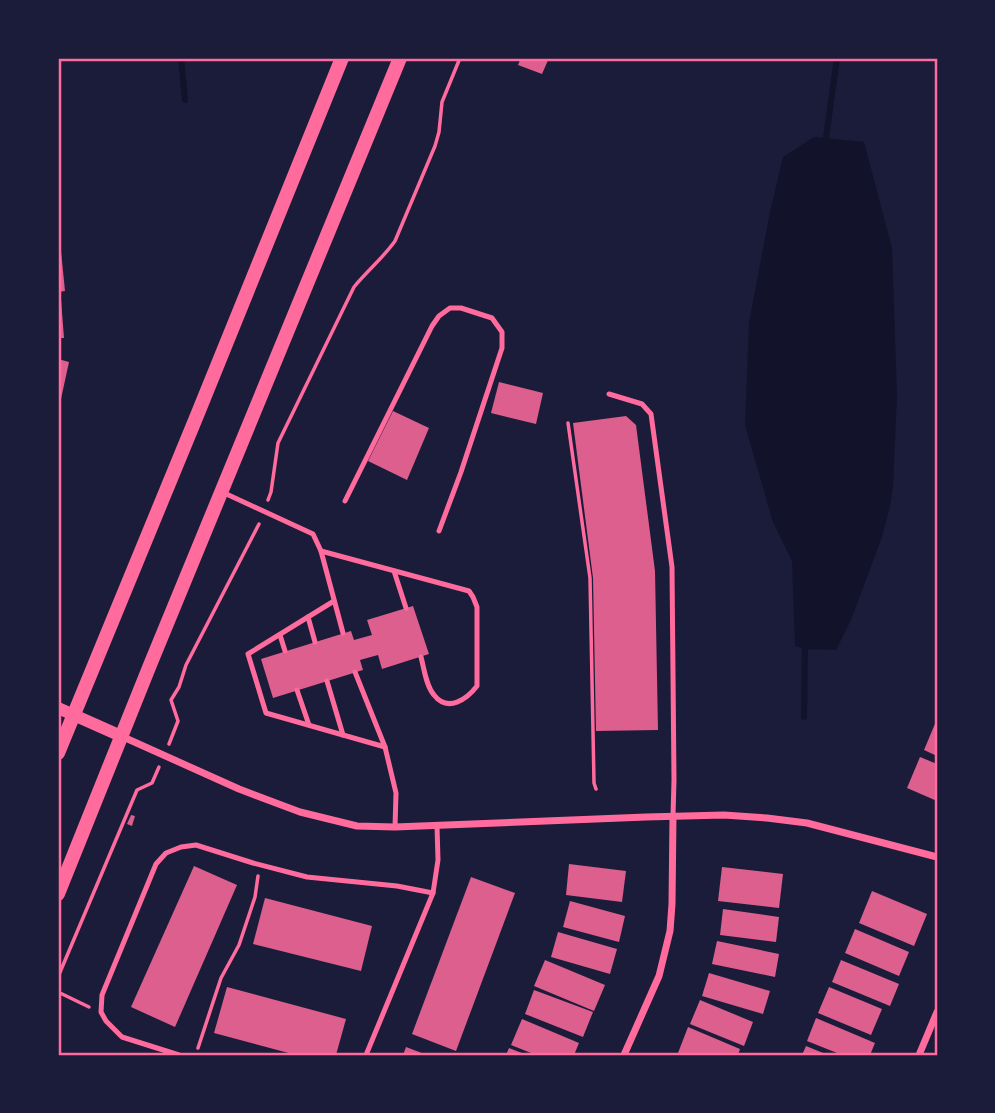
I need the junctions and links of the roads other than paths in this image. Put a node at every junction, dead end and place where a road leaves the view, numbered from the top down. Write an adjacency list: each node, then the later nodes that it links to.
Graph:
1 (342, 58): 21 (main road)
2 (400, 58): 4 (main road)
3 (609, 394): 27 (lane)
4 (222, 492): 7 (lane); 24 (main road)
5 (345, 501): 6 (lane)
6 (439, 531)
7 (321, 551): 8 (lane); 9 (lane)
8 (394, 571): 10 (lane); 16 (lane)
9 (334, 601): 11 (lane); 12 (lane)
10 (405, 608)
11 (308, 617): 13 (lane); 14 (lane)
12 (343, 634)
13 (279, 635): 15 (lane); 22 (lane)
14 (315, 642)
15 (285, 651)
16 (421, 657)
17 (355, 672): 25 (lane)
18 (327, 681): 23 (lane)
19 (297, 690): 22 (lane)
20 (58, 708): 21 (street)
21 (73, 715): 24 (street); 26 (main road)
22 (309, 725): 23 (lane)
23 (343, 735): 25 (lane)
24 (121, 736): 29 (street); 32 (main road)
25 (385, 747): 29 (lane)
26 (58, 753)
27 (673, 816): 28 (street); 30 (street); 36 (street)
28 (437, 826): 29 (street); 31 (lane)
29 (395, 827)
30 (937, 857)
31 (433, 892): 34 (lane); 35 (lane)
32 (58, 894)
33 (937, 1012): 37 (street)
34 (178, 1055)
35 (366, 1055)
36 (624, 1055)
37 (919, 1055)

